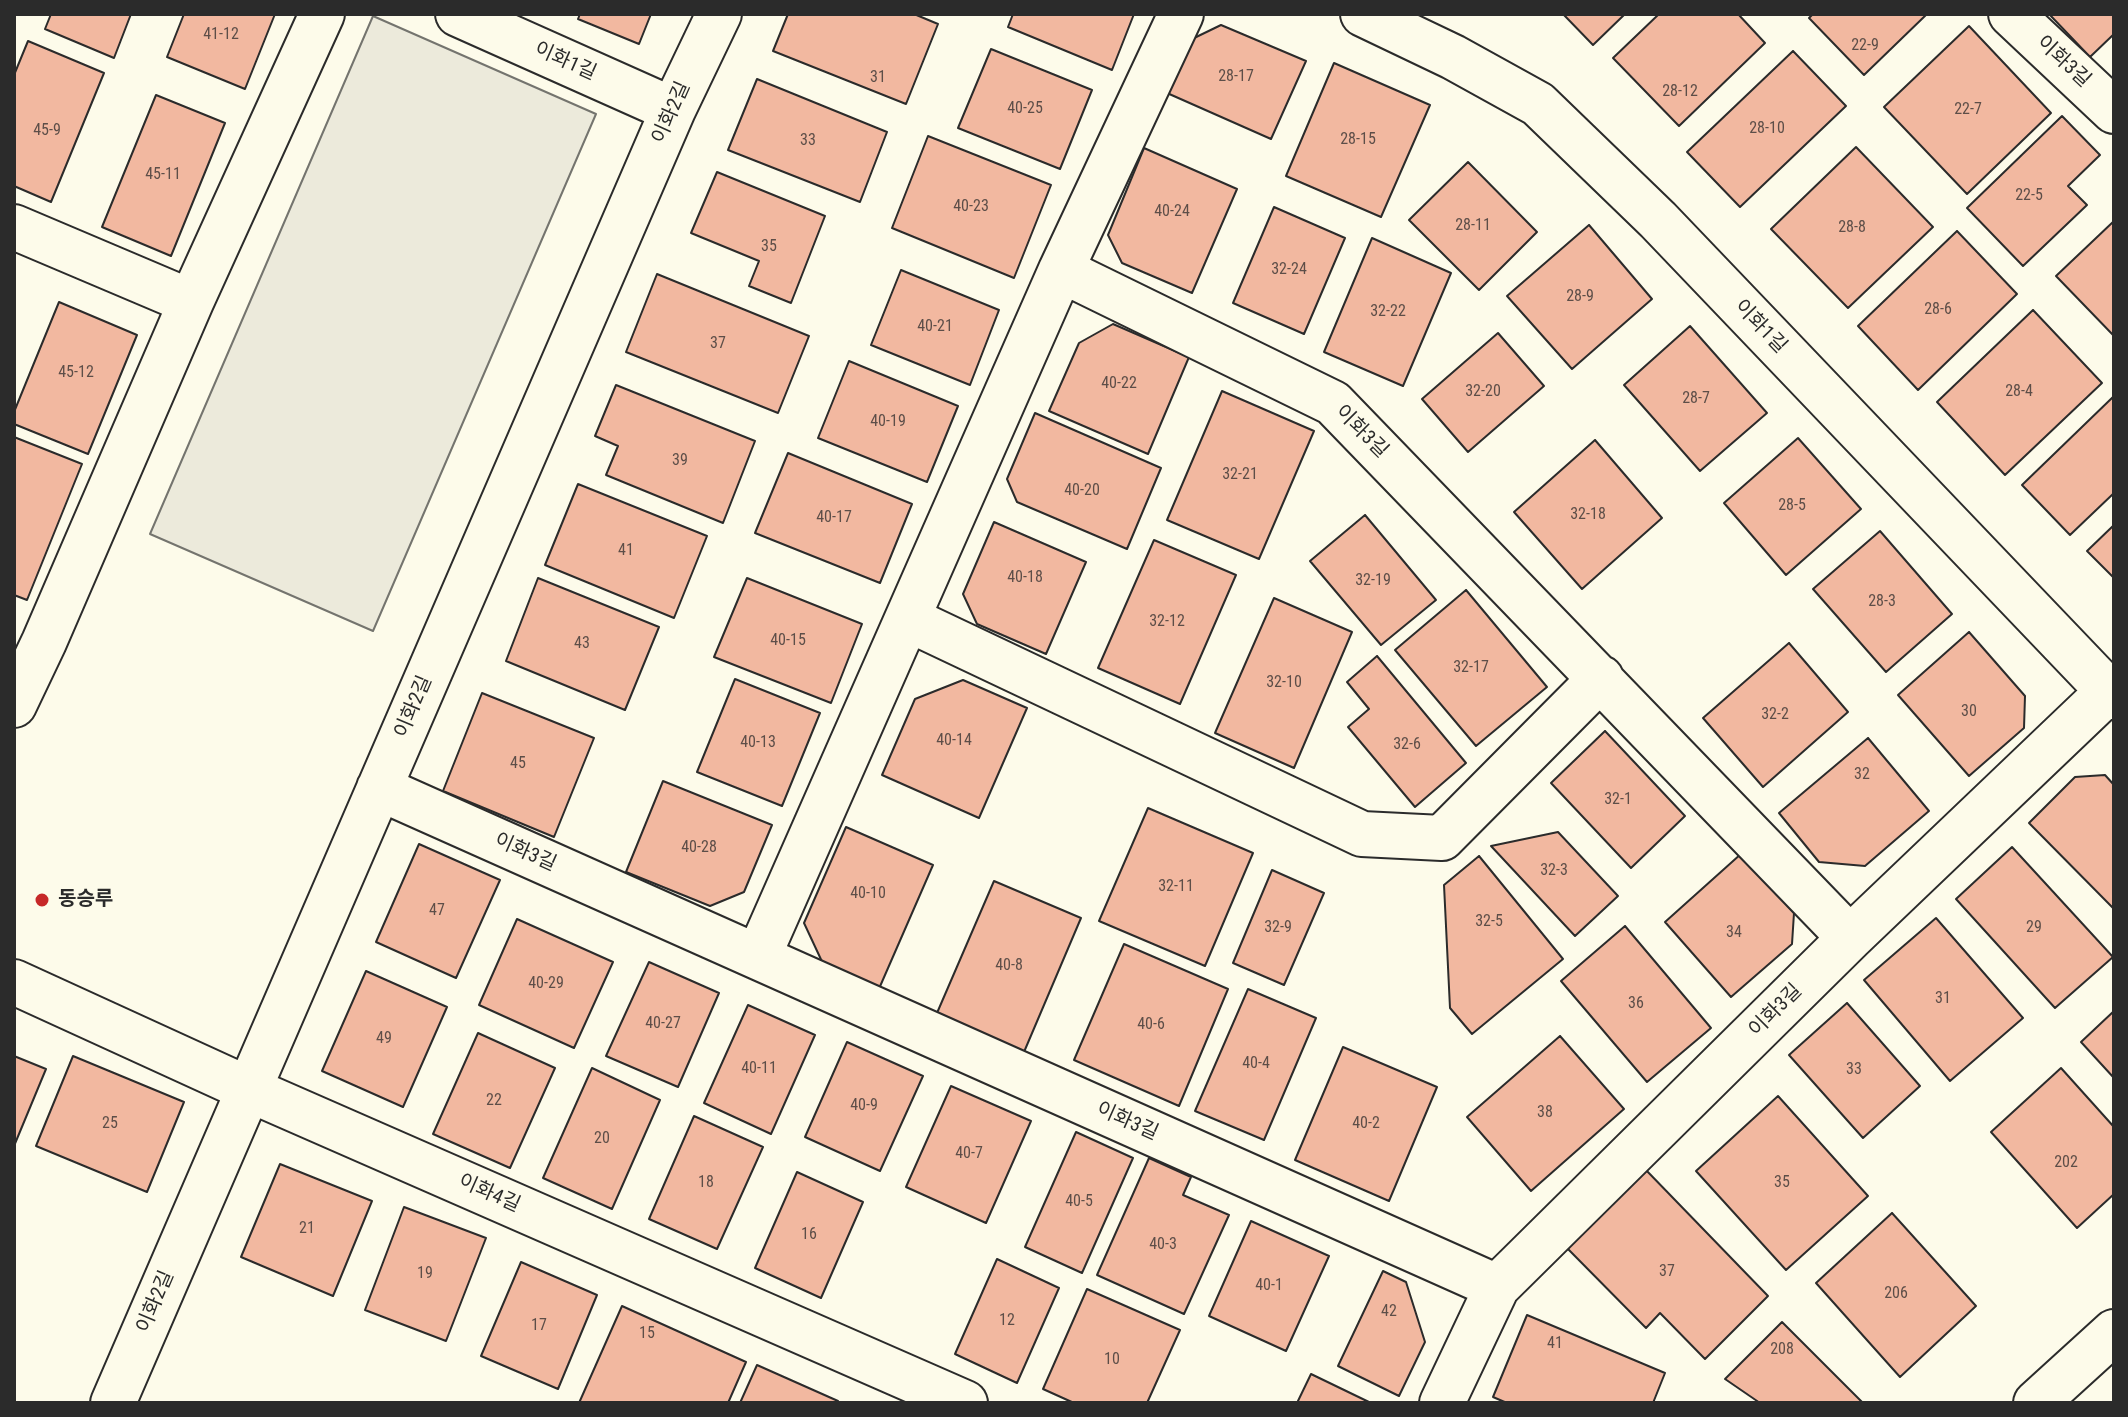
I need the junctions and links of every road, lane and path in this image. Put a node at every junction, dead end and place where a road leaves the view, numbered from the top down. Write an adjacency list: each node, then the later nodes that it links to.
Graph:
1 (322, 14): 11 (street)
2 (458, 14): 7 (street, 이화1길)
3 (719, 14): 7 (street, 이화2길)
4 (1181, 14): 10 (street)
5 (1363, 14): 15 (street, 이화1길)
6 (2011, 14): 8 (street, 이화3길)
7 (673, 110): 17 (street, 이화2길)
8 (2114, 111)
9 (14, 227): 11 (street)
10 (1061, 270): 12 (street); 14 (street, 이화3길)
11 (191, 302): 13 (street)
12 (908, 619): 14 (street); 19 (street)
13 (29, 635): 16 (street)
14 (1601, 678): 18 (street, 이화3길)
15 (2112, 691): 18 (street, 이화3길)
16 (14, 705)
17 (379, 788): 19 (street, 이화3길); 21 (street, 이화2길)
18 (1850, 938): 22 (street, 이화3길)
19 (758, 957): 22 (street, 이화3길)
20 (14, 982): 21 (street, 이화4길)
21 (248, 1089): 24 (street, 이화2길); 25 (street, 이화4길)
22 (1497, 1287): 26 (street, 이화3길)
23 (2114, 1332): 27 (street)
24 (113, 1403)
25 (965, 1403)
26 (1442, 1403)
27 (2036, 1403)

